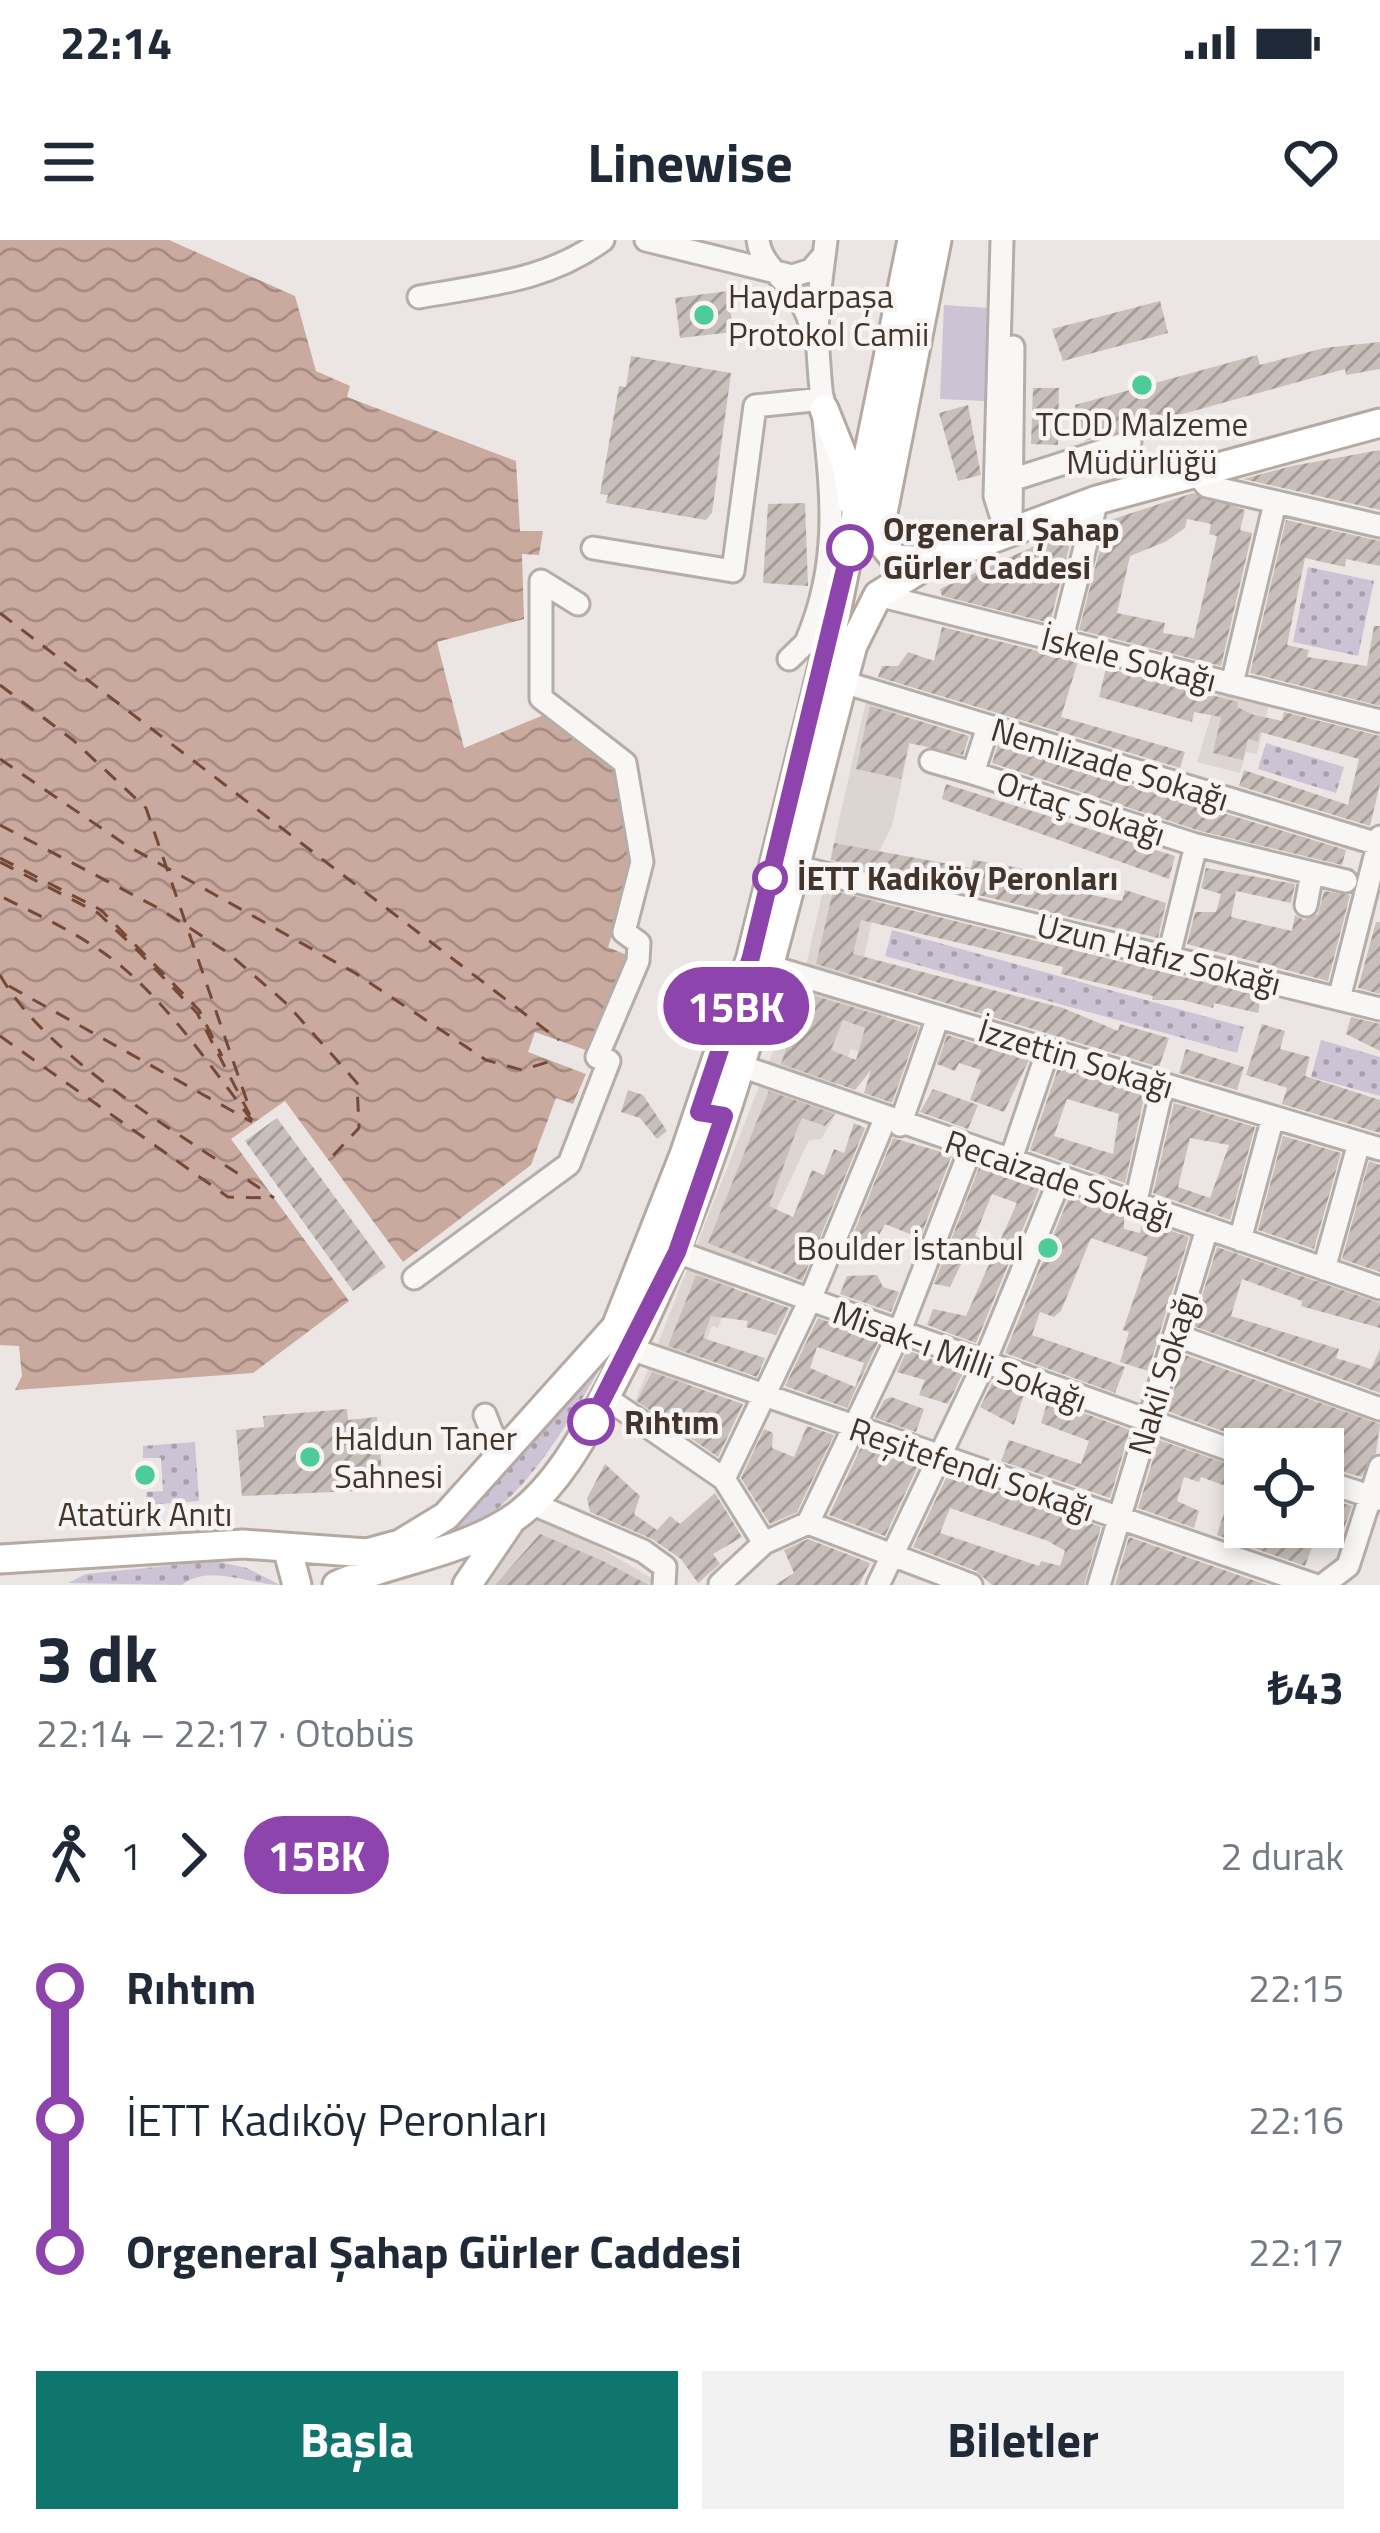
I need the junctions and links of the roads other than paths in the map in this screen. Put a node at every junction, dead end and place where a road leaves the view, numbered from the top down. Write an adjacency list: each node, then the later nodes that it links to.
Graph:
1 (603, 240): 10 (street)
2 (646, 240): 9 (street)
3 (758, 240): 9 (street)
4 (912, 240): 19 (main road)
5 (937, 240): 23 (main road)
6 (1002, 240): 16 (street)
7 (1016, 240): 16 (street)
8 (827, 245): 9 (street); 11 (street)
9 (772, 269): 11 (street)
10 (418, 297)
11 (818, 353): 12 (street)
12 (824, 404): 19 (main road); 22 (street); 27 (street)
13 (1380, 423): 15 (main road)
14 (1130, 442): 16 (street)
15 (1194, 471): 17 (main road); 18 (street)
16 (1002, 483): 21 (street)
17 (1097, 500): 21 (main road); 28 (street)
18 (1275, 503): 20 (street); 31 (street)
19 (855, 523): 26 (main road)
20 (1380, 526)
21 (1006, 531): 23 (main road)
22 (593, 548)
23 (935, 560): 24 (main road)
24 (878, 595): 28 (street, İskele Sokağı); 30 (main road)
25 (578, 604): 65 (street)
26 (835, 618): 27 (street); 30 (main road)
27 (807, 640): 29 (street)
28 (1061, 642): 31 (street, İskele Sokağı)
29 (789, 659)
30 (831, 680): 32 (street); 34 (street, Nemlizade Sokağı); 39 (main road); 52 (main road)
31 (1232, 684): 33 (street, İskele Sokağı)
32 (796, 701)
33 (1380, 721)
34 (988, 727): 36 (street, Ortaç Sokağı); 37 (street, Nemlizade Sokağı)
35 (931, 761): 36 (street)
36 (973, 772): 38 (street, Ortaç Sokağı)
37 (1379, 841): 43 (street)
38 (1196, 845): 40 (street); 44 (street, Ortaç Sokağı)
39 (797, 867): 44 (street, Uzun Hafız Sokağı); 45 (main road)
40 (1312, 873): 41 (street); 42 (street)
41 (1346, 880)
42 (1306, 905)
43 (1372, 913): 46 (street)
44 (1169, 955): 46 (street, Uzun Hafız Sokağı)
45 (772, 967): 48 (street, İzzettin Sokağı); 50 (main road)
46 (1339, 999): 47 (street, Uzun Hafız Sokağı)
47 (1380, 1009)
48 (938, 1016): 49 (street, İzzettin Sokağı); 54 (street)
49 (1048, 1050): 51 (street, İzzettin Sokağı); 58 (street)
50 (741, 1066): 52 (main road); 54 (street, Recaizade Sokağı)
51 (1163, 1084): 53 (street, İzzettin Sokağı); 60 (street)
52 (702, 1109): 57 (main road)
53 (1274, 1117): 55 (street, İzzettin Sokağı); 62 (street)
54 (892, 1122): 56 (street, Recaizade Sokağı); 67 (street)
55 (1369, 1146): 64 (street)
56 (970, 1148): 58 (street, Recaizade Sokağı); 68 (street)
57 (686, 1160): 63 (main road); 81 (main road)
58 (1010, 1162): 59 (street, Recaizade Sokağı)
59 (1060, 1179): 60 (street, Recaizade Sokağı); 71 (street)
60 (1136, 1204): 61 (street, Recaizade Sokağı)
61 (1207, 1229): 62 (street, Recaizade Sokağı); 69 (street, Nakil Sokağı)
62 (1240, 1240): 64 (street, Recaizade Sokağı)
63 (677, 1252): 67 (street, Misak-ı Milli Sokağı); 70 (main road)
64 (1324, 1269): 66 (street, Recaizade Sokağı)
65 (414, 1278)
66 (1380, 1288)
67 (809, 1302): 68 (street, Misak-ı Milli Sokağı); 72 (street)
68 (899, 1334): 71 (street, Misak-ı Milli Sokağı); 77 (street)
69 (1174, 1335): 74 (street); 76 (street, Nakil Sokağı)
70 (632, 1348): 72 (street, Reşitefendi Sokağı); 73 (main road)
71 (983, 1366): 76 (street, Misak-ı Milli Sokağı); 79 (street)
72 (761, 1396): 77 (street, Reşitefendi Sokağı); 82 (street)
73 (605, 1397): 82 (street); 85 (main road)
74 (1380, 1409)
75 (485, 1415): 81 (street)
76 (1148, 1424): 78 (street, Misak-ı Milli Sokağı); 86 (street, Nakil Sokağı)
77 (854, 1428): 79 (street, Reşitefendi Sokağı); 87 (street)
78 (1224, 1449)
79 (938, 1456): 86 (street, Reşitefendi Sokağı); 90 (street)
80 (1380, 1467): 84 (street)
81 (491, 1468): 89 (main road)
82 (724, 1479): 88 (street)
83 (1344, 1487): 84 (street)
84 (1375, 1497): 101 (street)
85 (522, 1510): 92 (main road); 93 (street); 96 (main road)
86 (1119, 1520): 99 (street, Nakil Sokağı); 100 (street, Reşitefendi Sokağı)
87 (808, 1523): 88 (street); 90 (street)
88 (764, 1544): 94 (street)
89 (280, 1551): 91 (main road); 92 (main road); 95 (main road)
90 (891, 1556): 97 (street); 98 (street)
91 (0, 1559)
92 (347, 1583)
93 (666, 1583)
94 (720, 1584)
95 (297, 1585)
96 (467, 1585)
97 (878, 1585)
98 (971, 1585)
99 (1099, 1585)
100 (1314, 1585)
101 (1323, 1585)

